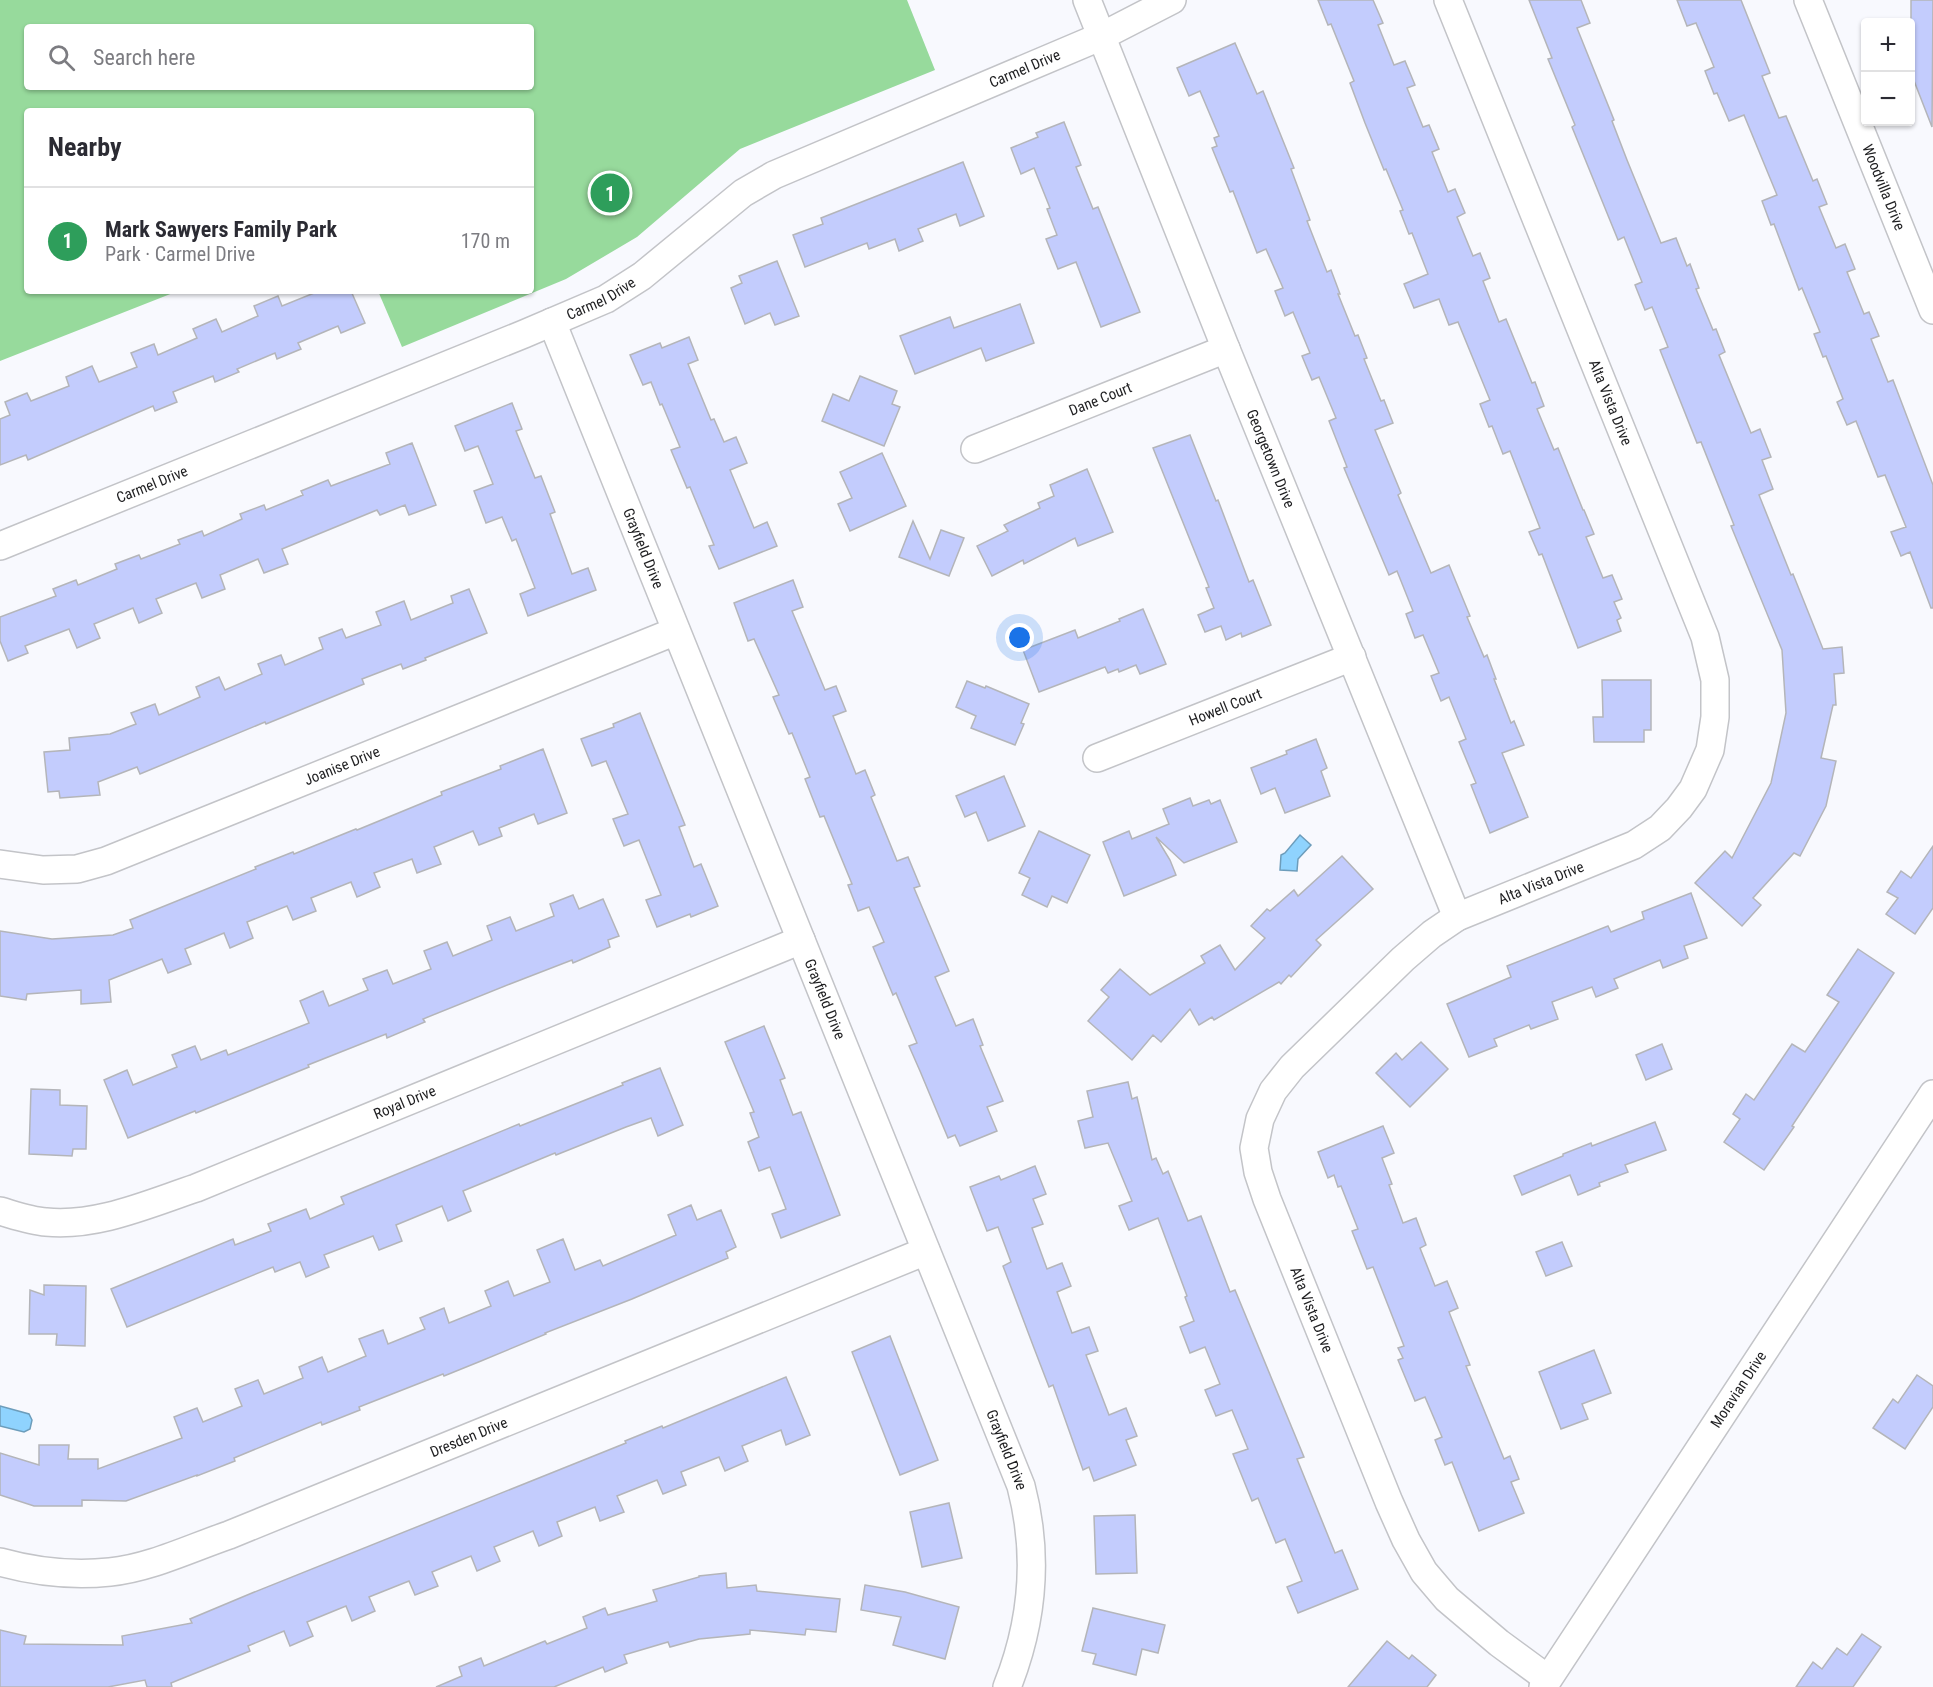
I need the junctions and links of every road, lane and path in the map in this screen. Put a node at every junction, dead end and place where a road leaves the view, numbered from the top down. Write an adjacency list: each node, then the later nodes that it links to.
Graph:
1 (1087, 0): 5 (street, Georgetown Drive)
2 (1172, 0): 5 (street, Carmel Drive)
3 (1448, 0): 15 (street, Alta Vista Drive)
4 (1808, 0): 6 (street, Woodvilla Drive)
5 (1102, 36): 7 (street, Carmel Drive); 8 (street, Georgetown Drive)
6 (1933, 310)
7 (552, 322): 10 (street, Carmel Drive); 11 (street, Grayfield Drive)
8 (1226, 349): 9 (street, Dane Court); 12 (street, Georgetown Drive)
9 (975, 449)
10 (0, 546)
11 (676, 631): 14 (street, Joanise Drive); 16 (street, Grayfield Drive)
12 (1352, 657): 13 (street, Howell Court); 15 (street, Georgetown Drive)
13 (1097, 758)
14 (0, 864)
15 (1457, 916): 21 (street, Alta Vista Drive)
16 (801, 940): 18 (street, Royal Drive); 19 (street, Grayfield Drive)
17 (1933, 1094): 21 (street, Moravian Drive)
18 (0, 1211)
19 (926, 1251): 20 (street, Dresden Drive); 22 (street, Grayfield Drive)
20 (0, 1562)
21 (1545, 1683)
22 (1006, 1687)

